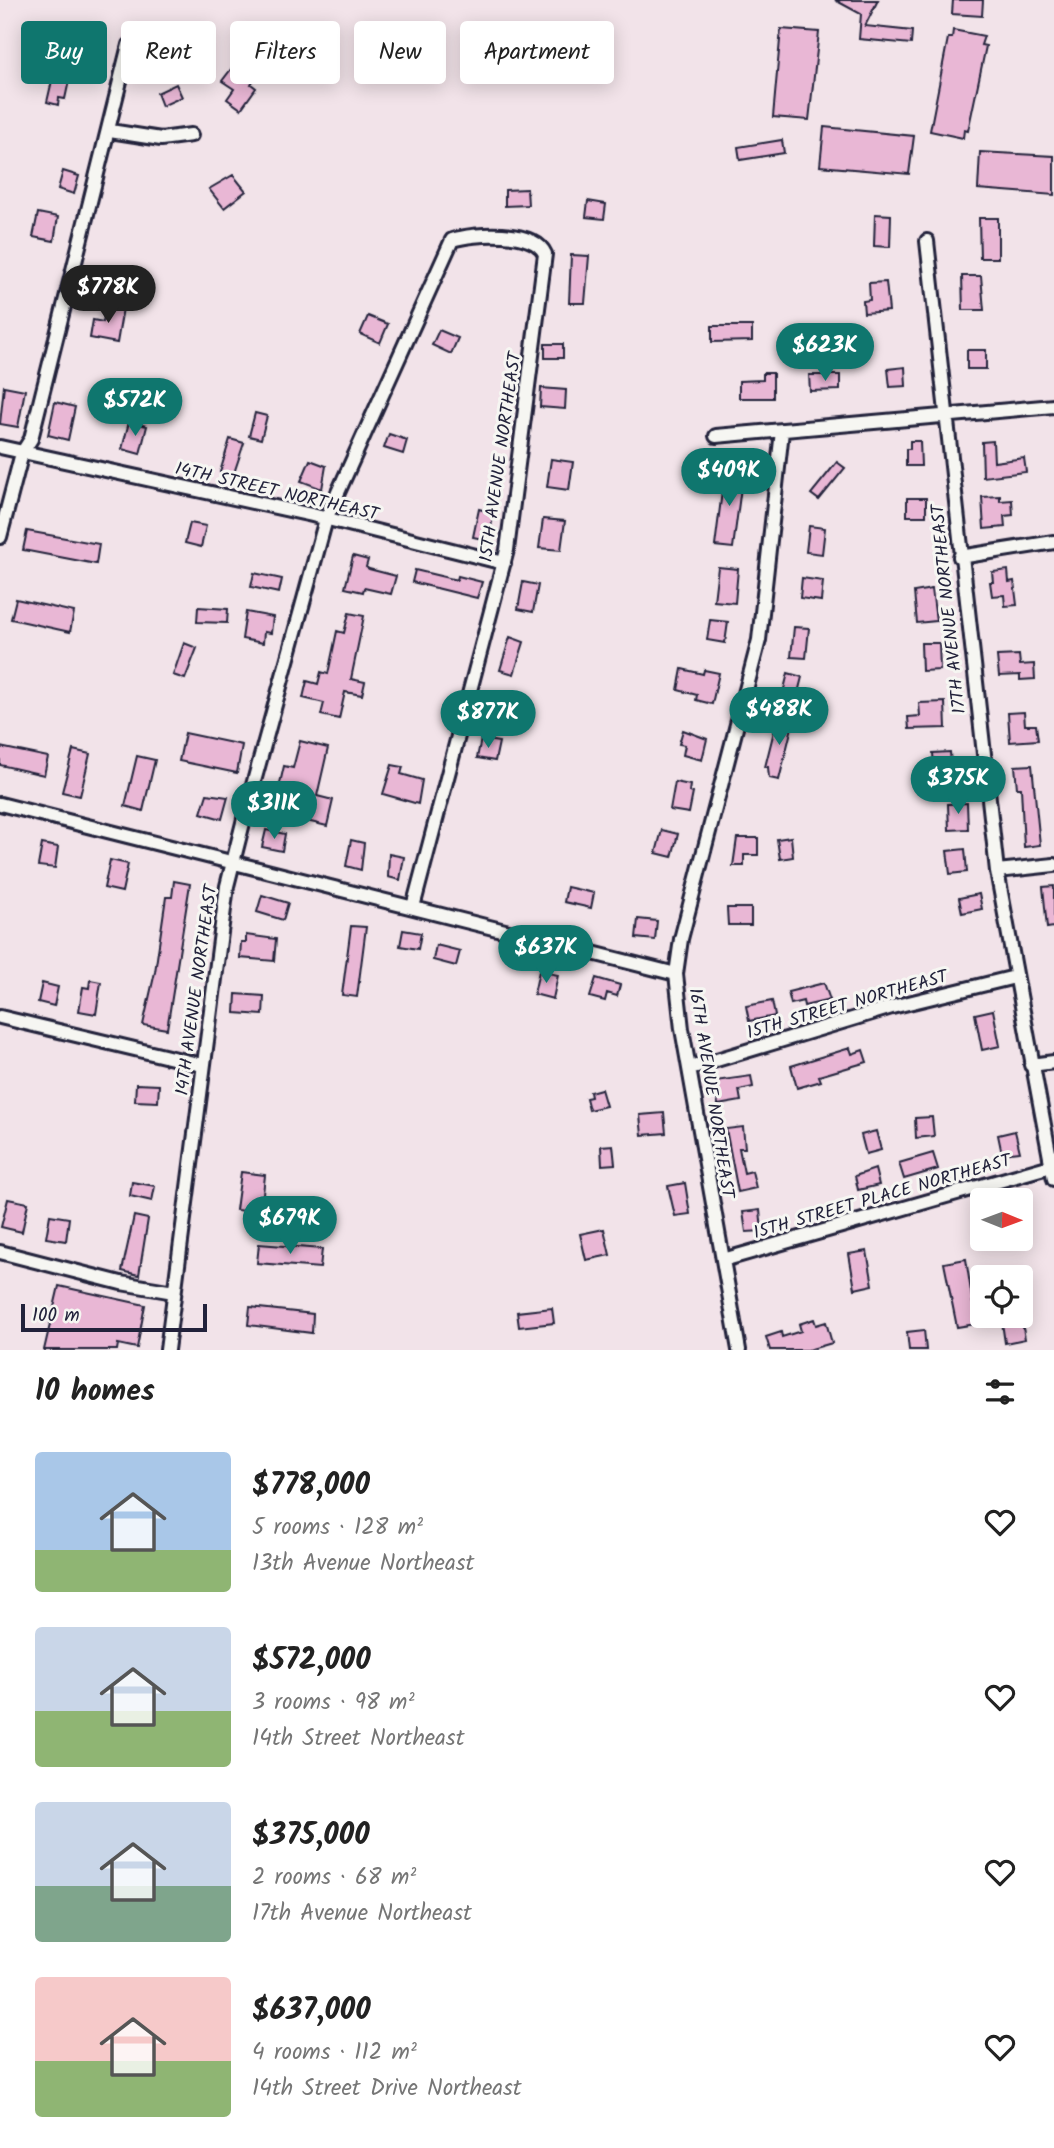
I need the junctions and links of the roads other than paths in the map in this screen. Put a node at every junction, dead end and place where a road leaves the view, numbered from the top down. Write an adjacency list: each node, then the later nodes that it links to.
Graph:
1 (121, 81): 2 (street)
2 (110, 131): 3 (street); 11 (street)
3 (191, 135)
4 (927, 241): 7 (street, 17TH AVENUE NORTHEAST)
5 (545, 254): 12 (street, 14TH AVENUE NORTHEAST); 16 (street, 15TH AVENUE NORTHEAST)
6 (1054, 406): 7 (street)
7 (945, 415): 8 (street); 15 (street, 17TH AVENUE NORTHEAST)
8 (782, 431): 9 (street); 22 (street, 16TH AVENUE NORTHEAST)
9 (716, 436)
10 (0, 447): 11 (street, 14TH STREET NORTHEAST)
11 (22, 453): 12 (street, 14TH STREET NORTHEAST); 13 (street)
12 (326, 519): 16 (street, 14TH STREET NORTHEAST); 18 (street, 14TH AVENUE NORTHEAST)
13 (0, 537)
14 (1054, 542): 15 (street)
15 (960, 557): 20 (street, 17TH AVENUE NORTHEAST)
16 (504, 563): 21 (street, 15TH AVENUE NORTHEAST)
17 (0, 804): 18 (street)
18 (233, 862): 21 (street); 26 (street, 14TH AVENUE NORTHEAST)
19 (1054, 865): 20 (street)
20 (997, 871): 23 (street, 17TH AVENUE NORTHEAST)
21 (413, 907): 22 (street)
22 (676, 974): 28 (street, 16TH AVENUE NORTHEAST)
23 (1015, 977): 27 (street, 17TH AVENUE NORTHEAST); 28 (street, 15TH STREET NORTHEAST)
24 (0, 1017): 26 (street)
25 (1054, 1062): 27 (street)
26 (202, 1065): 32 (street, 14TH AVENUE NORTHEAST)
27 (1031, 1065): 29 (street, 17TH AVENUE NORTHEAST)
28 (690, 1068): 31 (street, 16TH AVENUE NORTHEAST)
29 (1053, 1172): 31 (street, 15TH STREET PLACE NORTHEAST)
30 (0, 1252): 32 (street)
31 (723, 1260): 34 (street, 16TH AVENUE NORTHEAST)
32 (174, 1292): 33 (street, 14TH AVENUE NORTHEAST)
33 (167, 1350)
34 (739, 1350)

